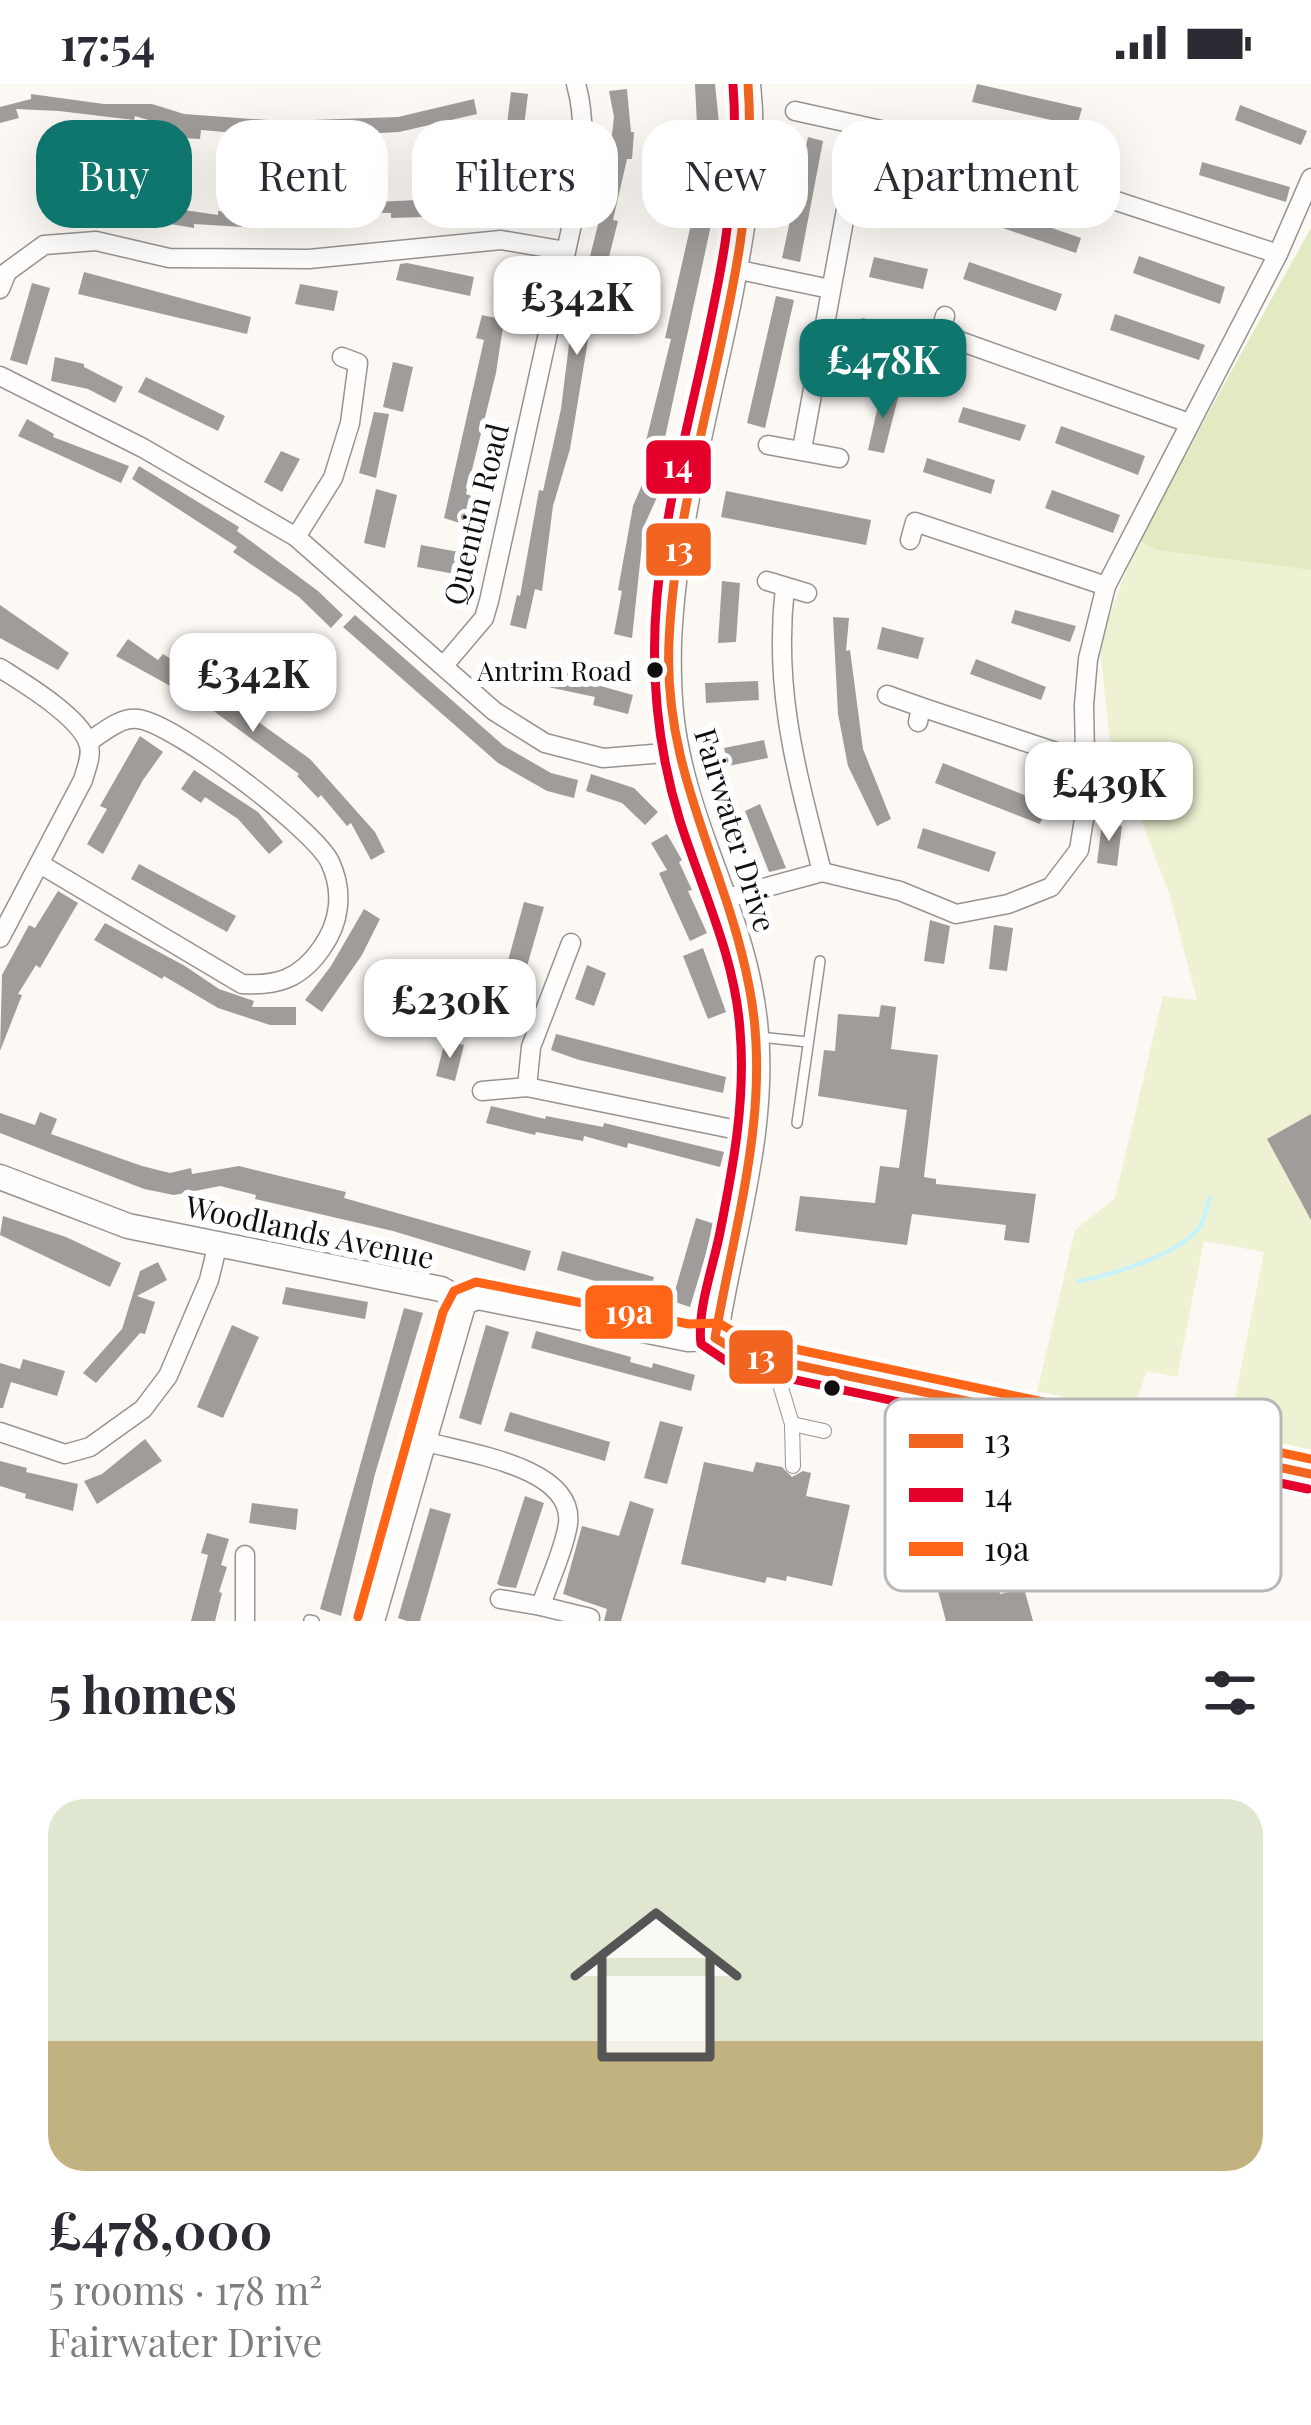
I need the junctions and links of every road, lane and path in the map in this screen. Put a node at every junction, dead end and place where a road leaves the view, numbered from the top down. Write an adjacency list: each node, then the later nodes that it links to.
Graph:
1 (576, 84): 8 (street, Quentin Road)
2 (748, 84): 10 (street, Fairwater Drive)
3 (795, 111): 4 (street)
4 (832, 121)
5 (1311, 178): 9 (street)
6 (1120, 197): 9 (street)
7 (842, 228): 12 (street)
8 (566, 251): 11 (street); 24 (street, Quentin Road)
9 (1278, 254): 16 (street)
10 (735, 269): 12 (street); 28 (street, Fairwater Drive)
11 (0, 289)
12 (830, 290): 18 (street)
13 (940, 334): 16 (street)
14 (354, 355): 21 (street)
15 (0, 376): 21 (street)
16 (1189, 423): 22 (street)
17 (768, 446): 18 (street)
18 (802, 449): 19 (street)
19 (839, 458)
20 (914, 522): 22 (street)
21 (296, 537): 24 (street)
22 (1106, 586): 29 (street)
23 (807, 592): 31 (street)
24 (445, 664): 28 (street)
25 (0, 668): 27 (street)
26 (887, 695): 29 (street)
27 (88, 742): 30 (street); 30 (street)
28 (677, 752): 32 (street, Fairwater Drive)
29 (1084, 761): 31 (street)
30 (40, 864): 33 (street)
31 (822, 872): 32 (street)
32 (727, 898): 36 (street, Fairwater Drive)
33 (0, 938)
34 (571, 943): 38 (street)
35 (820, 961): 37 (lane)
36 (756, 1036): 37 (lane); 41 (street, Fairwater Drive)
37 (808, 1042): 40 (lane)
38 (527, 1087): 39 (street); 41 (street)
39 (482, 1091)
40 (797, 1123)
41 (752, 1133): 45 (street, Fairwater Drive)
42 (0, 1177): 43 (street, Woodlands Avenue)
43 (218, 1243): 44 (street, Woodlands Avenue); 52 (street)
44 (464, 1302): 45 (street, Woodlands Avenue); 53 (street)
45 (715, 1338): 47 (street, Woodlands Avenue)
46 (779, 1381): 50 (street)
47 (945, 1396): 48 (lane); 49 (street, Woodlands Avenue)
48 (944, 1399)
49 (962, 1399)
50 (792, 1424): 51 (street); 55 (street)
51 (824, 1431)
52 (0, 1432)
53 (423, 1441): 61 (street); 64 (street)
54 (1281, 1465): 56 (street, Woodlands Avenue)
55 (793, 1466)
56 (1311, 1474)
57 (245, 1555): 59 (street)
58 (269, 1584): 59 (street)
59 (247, 1585): 63 (street)
60 (500, 1599): 61 (street)
61 (541, 1606): 62 (street)
62 (590, 1618)
63 (245, 1621)
64 (372, 1621)

